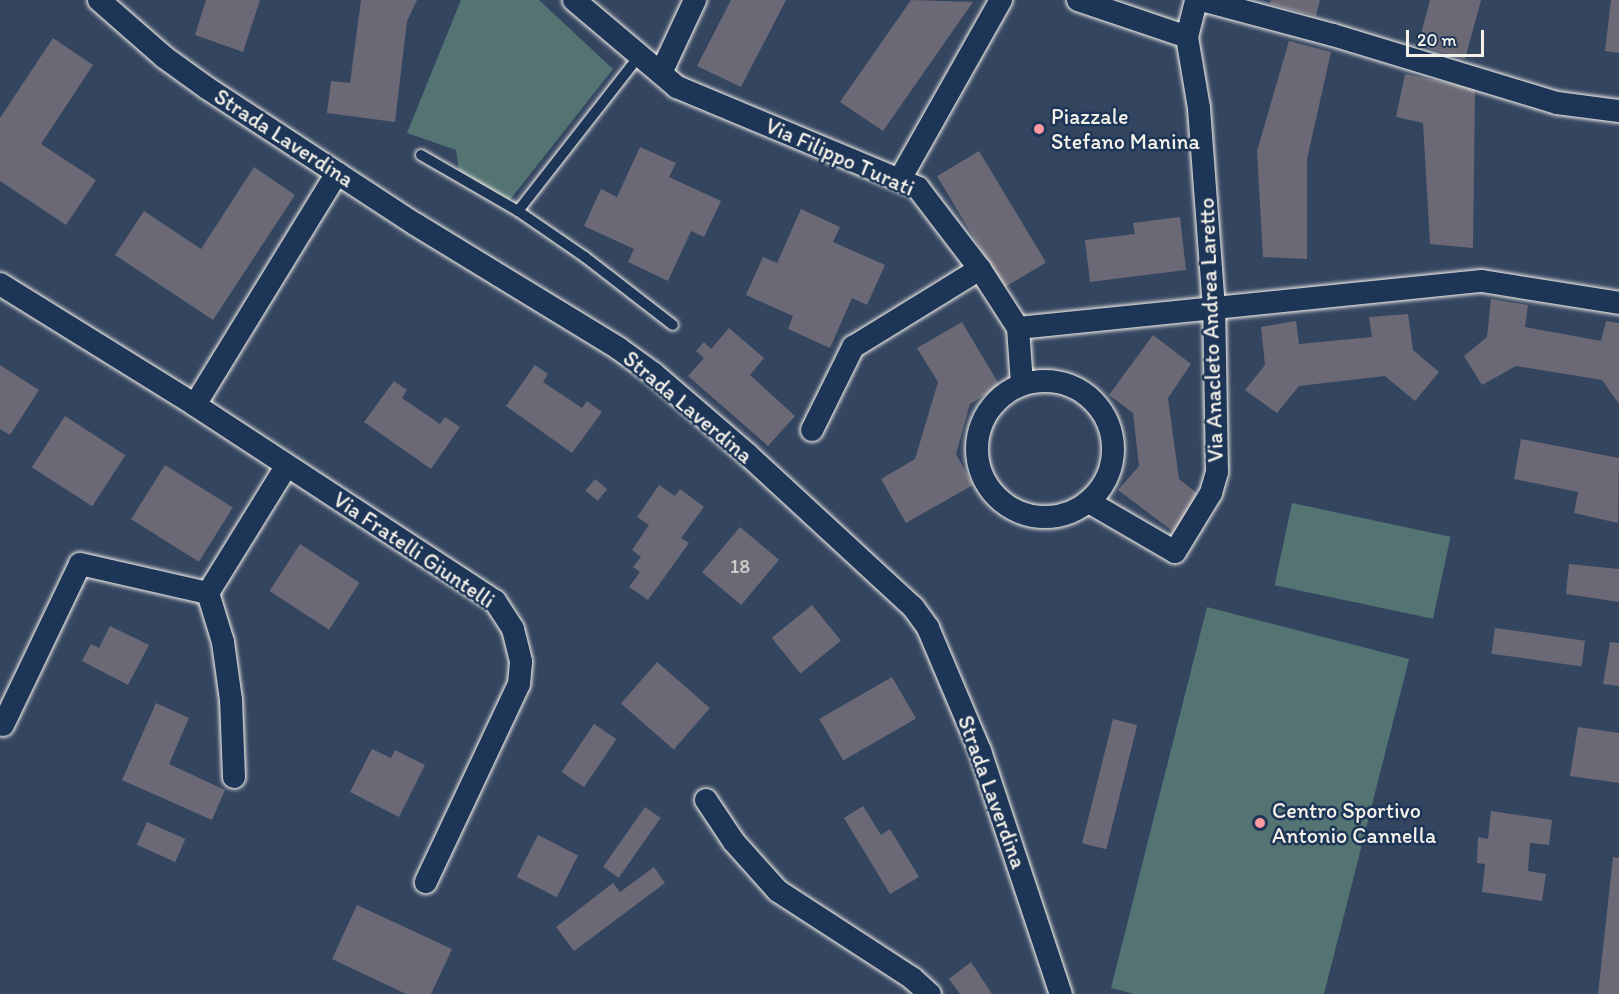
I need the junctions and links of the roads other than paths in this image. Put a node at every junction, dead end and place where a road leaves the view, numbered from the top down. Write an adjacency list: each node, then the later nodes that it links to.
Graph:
1 (99, 0): 13 (street, Strada Laverdina)
2 (574, 0): 9 (street, Via Filippo Turati)
3 (695, 0): 10 (street)
4 (1001, 0): 14 (street)
5 (1078, 0): 8 (street)
6 (1196, 0): 8 (street, Via Anacleto Andrea Laretto)
7 (1202, 0): 11 (street)
8 (1187, 37): 19 (street, Via Anacleto Andrea Laretto)
9 (640, 55): 10 (street, Via Filippo Turati); 15 (lane)
10 (662, 73): 14 (street, Via Filippo Turati)
11 (1619, 111)
12 (421, 155): 15 (lane)
13 (338, 173): 23 (street); 33 (street, Strada Laverdina)
14 (900, 180): 16 (street, Via Filippo Turati)
15 (518, 211): 20 (lane)
16 (980, 269): 21 (street, Via Filippo Turati); 24 (street)
17 (0, 284): 23 (street, Via Fratelli Giuntelli)
18 (1619, 303): 19 (street)
19 (1214, 308): 21 (street); 26 (street, Via Anacleto Andrea Laretto)
20 (673, 325)
21 (1018, 328): 22 (street, Via Filippo Turati)
22 (1022, 384): 26 (street); 26 (street)
23 (195, 405): 25 (street, Via Fratelli Giuntelli)
24 (812, 430)
25 (287, 465): 27 (street); 31 (street, Via Fratelli Giuntelli)
26 (1089, 502)
27 (208, 593): 28 (street); 29 (street)
28 (3, 725)
29 (234, 777)
30 (706, 800): 32 (street)
31 (426, 882)
32 (930, 994)
33 (1061, 994)

